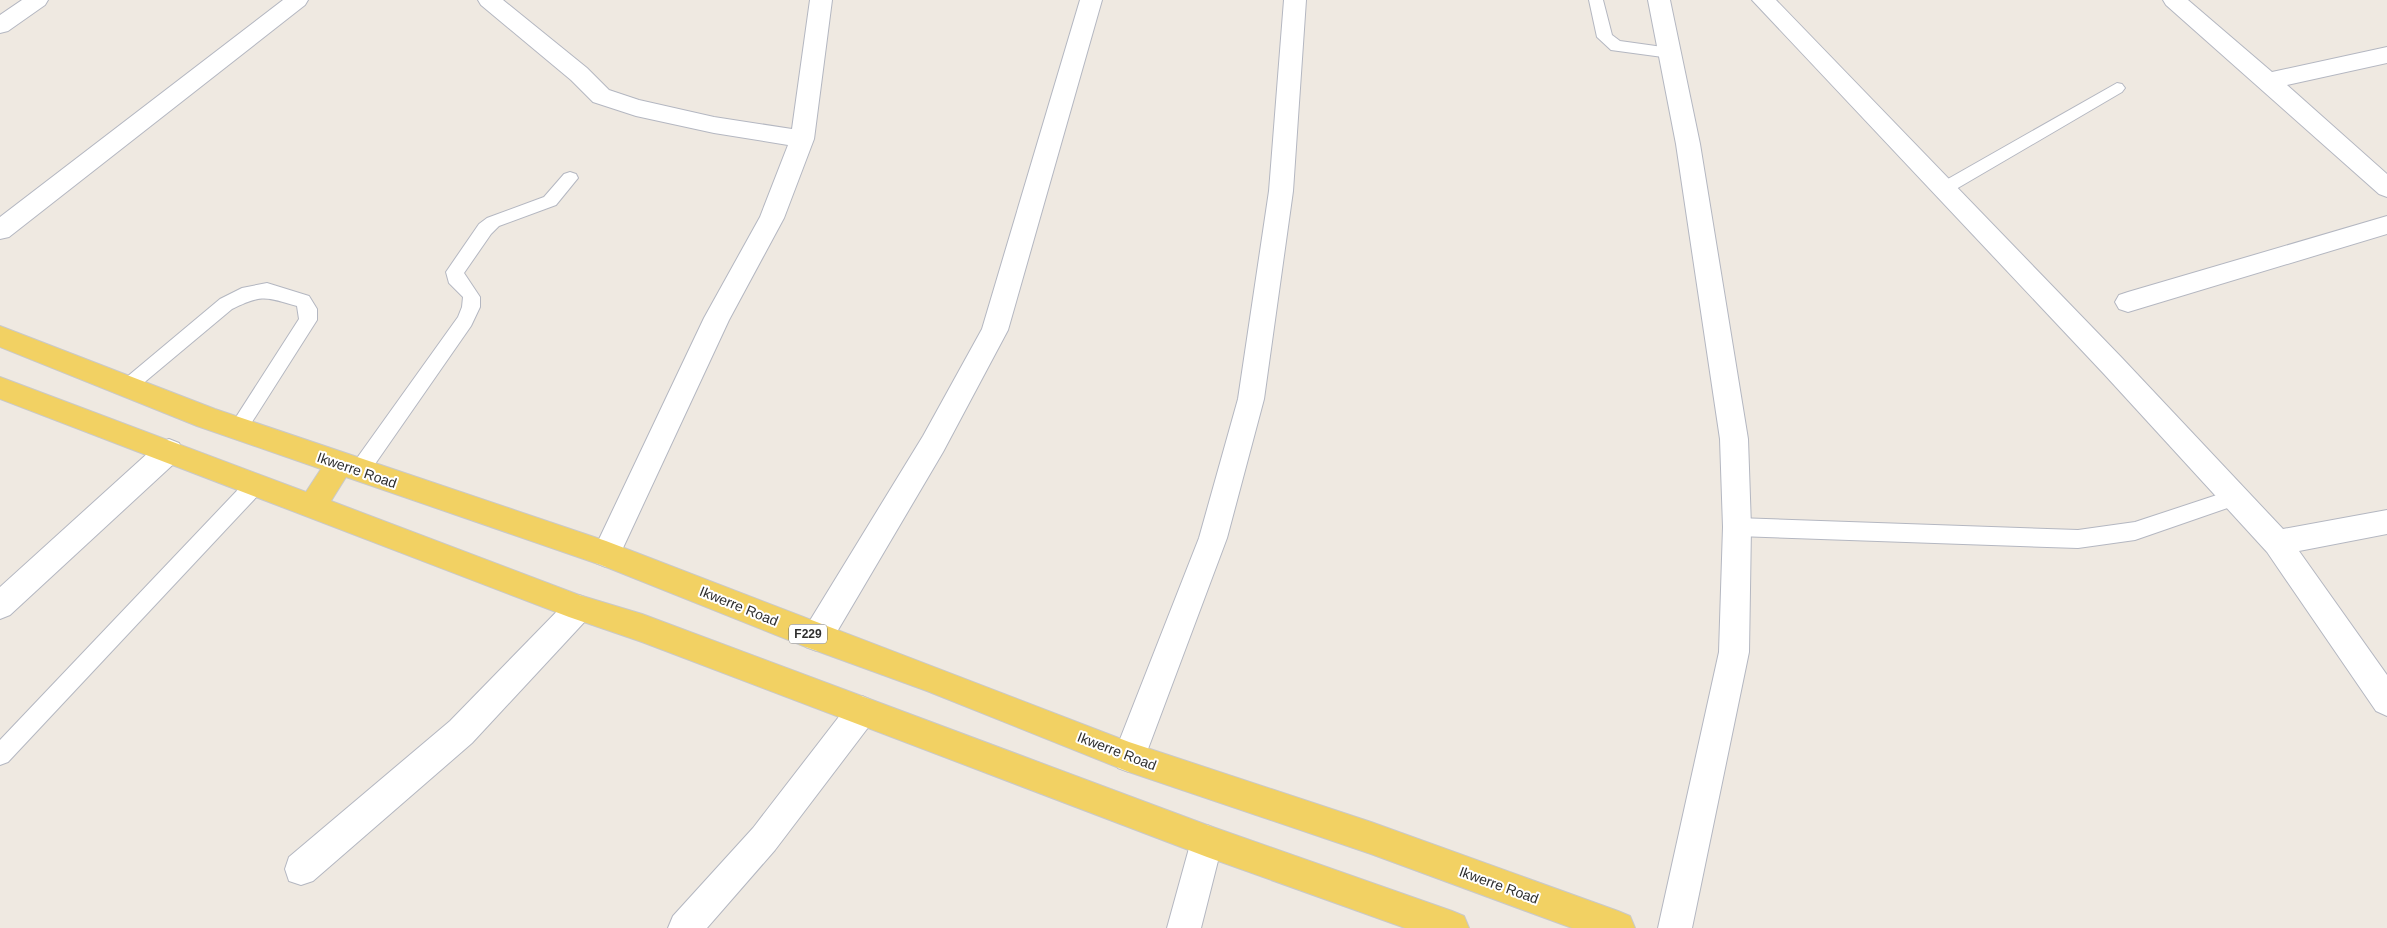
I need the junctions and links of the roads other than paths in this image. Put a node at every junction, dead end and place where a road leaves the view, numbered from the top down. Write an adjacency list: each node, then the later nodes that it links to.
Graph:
1 (37, 0): 11 (street)
2 (297, 0): 21 (street)
3 (489, 0): 16 (street)
4 (822, 0): 16 (street)
5 (1091, 0): 38 (street)
6 (1295, 0): 42 (street)
7 (1596, 0): 12 (lane)
8 (1659, 0): 12 (street)
9 (1763, 0): 18 (street)
10 (2174, 0): 14 (street)
11 (0, 26)
12 (1670, 53): 33 (street)
13 (2387, 55): 14 (street)
14 (2268, 80): 19 (street)
15 (2117, 88): 18 (lane)
16 (802, 139): 35 (street)
17 (570, 178): 28 (lane)
18 (1945, 188): 30 (street)
19 (2387, 188)
20 (2387, 226): 22 (street)
21 (0, 230)
22 (2128, 302)
23 (0, 336): 24 (main road, Ikwerre Road / F229)
24 (128, 386): 26 (main road, Ikwerre Road / F229); 26 (lane)
25 (0, 388): 27 (main road)
26 (238, 428): 28 (main road, Ikwerre Road / F229)
27 (169, 451): 29 (main road); 36 (street)
28 (350, 468): 31 (main road); 35 (main road, Ikwerre Road / F229)
29 (256, 484): 31 (main road); 41 (lane)
30 (2235, 497): 33 (lane); 34 (street)
31 (312, 506): 37 (main road)
32 (2387, 522): 34 (street)
33 (1737, 527): 50 (street)
34 (2277, 543): 39 (street)
35 (606, 554): 38 (main road, Ikwerre Road / F229)
36 (0, 606)
37 (579, 608): 40 (main road); 44 (street)
38 (817, 637): 42 (main road, Ikwerre Road / F229)
39 (2387, 701)
40 (862, 711): 43 (main road); 46 (street)
41 (0, 754)
42 (1129, 757): 49 (main road, Ikwerre Road / F229)
43 (1207, 841): 45 (main road); 47 (street)
44 (301, 869)
45 (1414, 922): 48 (main road)
46 (685, 928)
47 (1184, 928)
48 (1452, 928)
49 (1618, 928)
50 (1675, 928)

